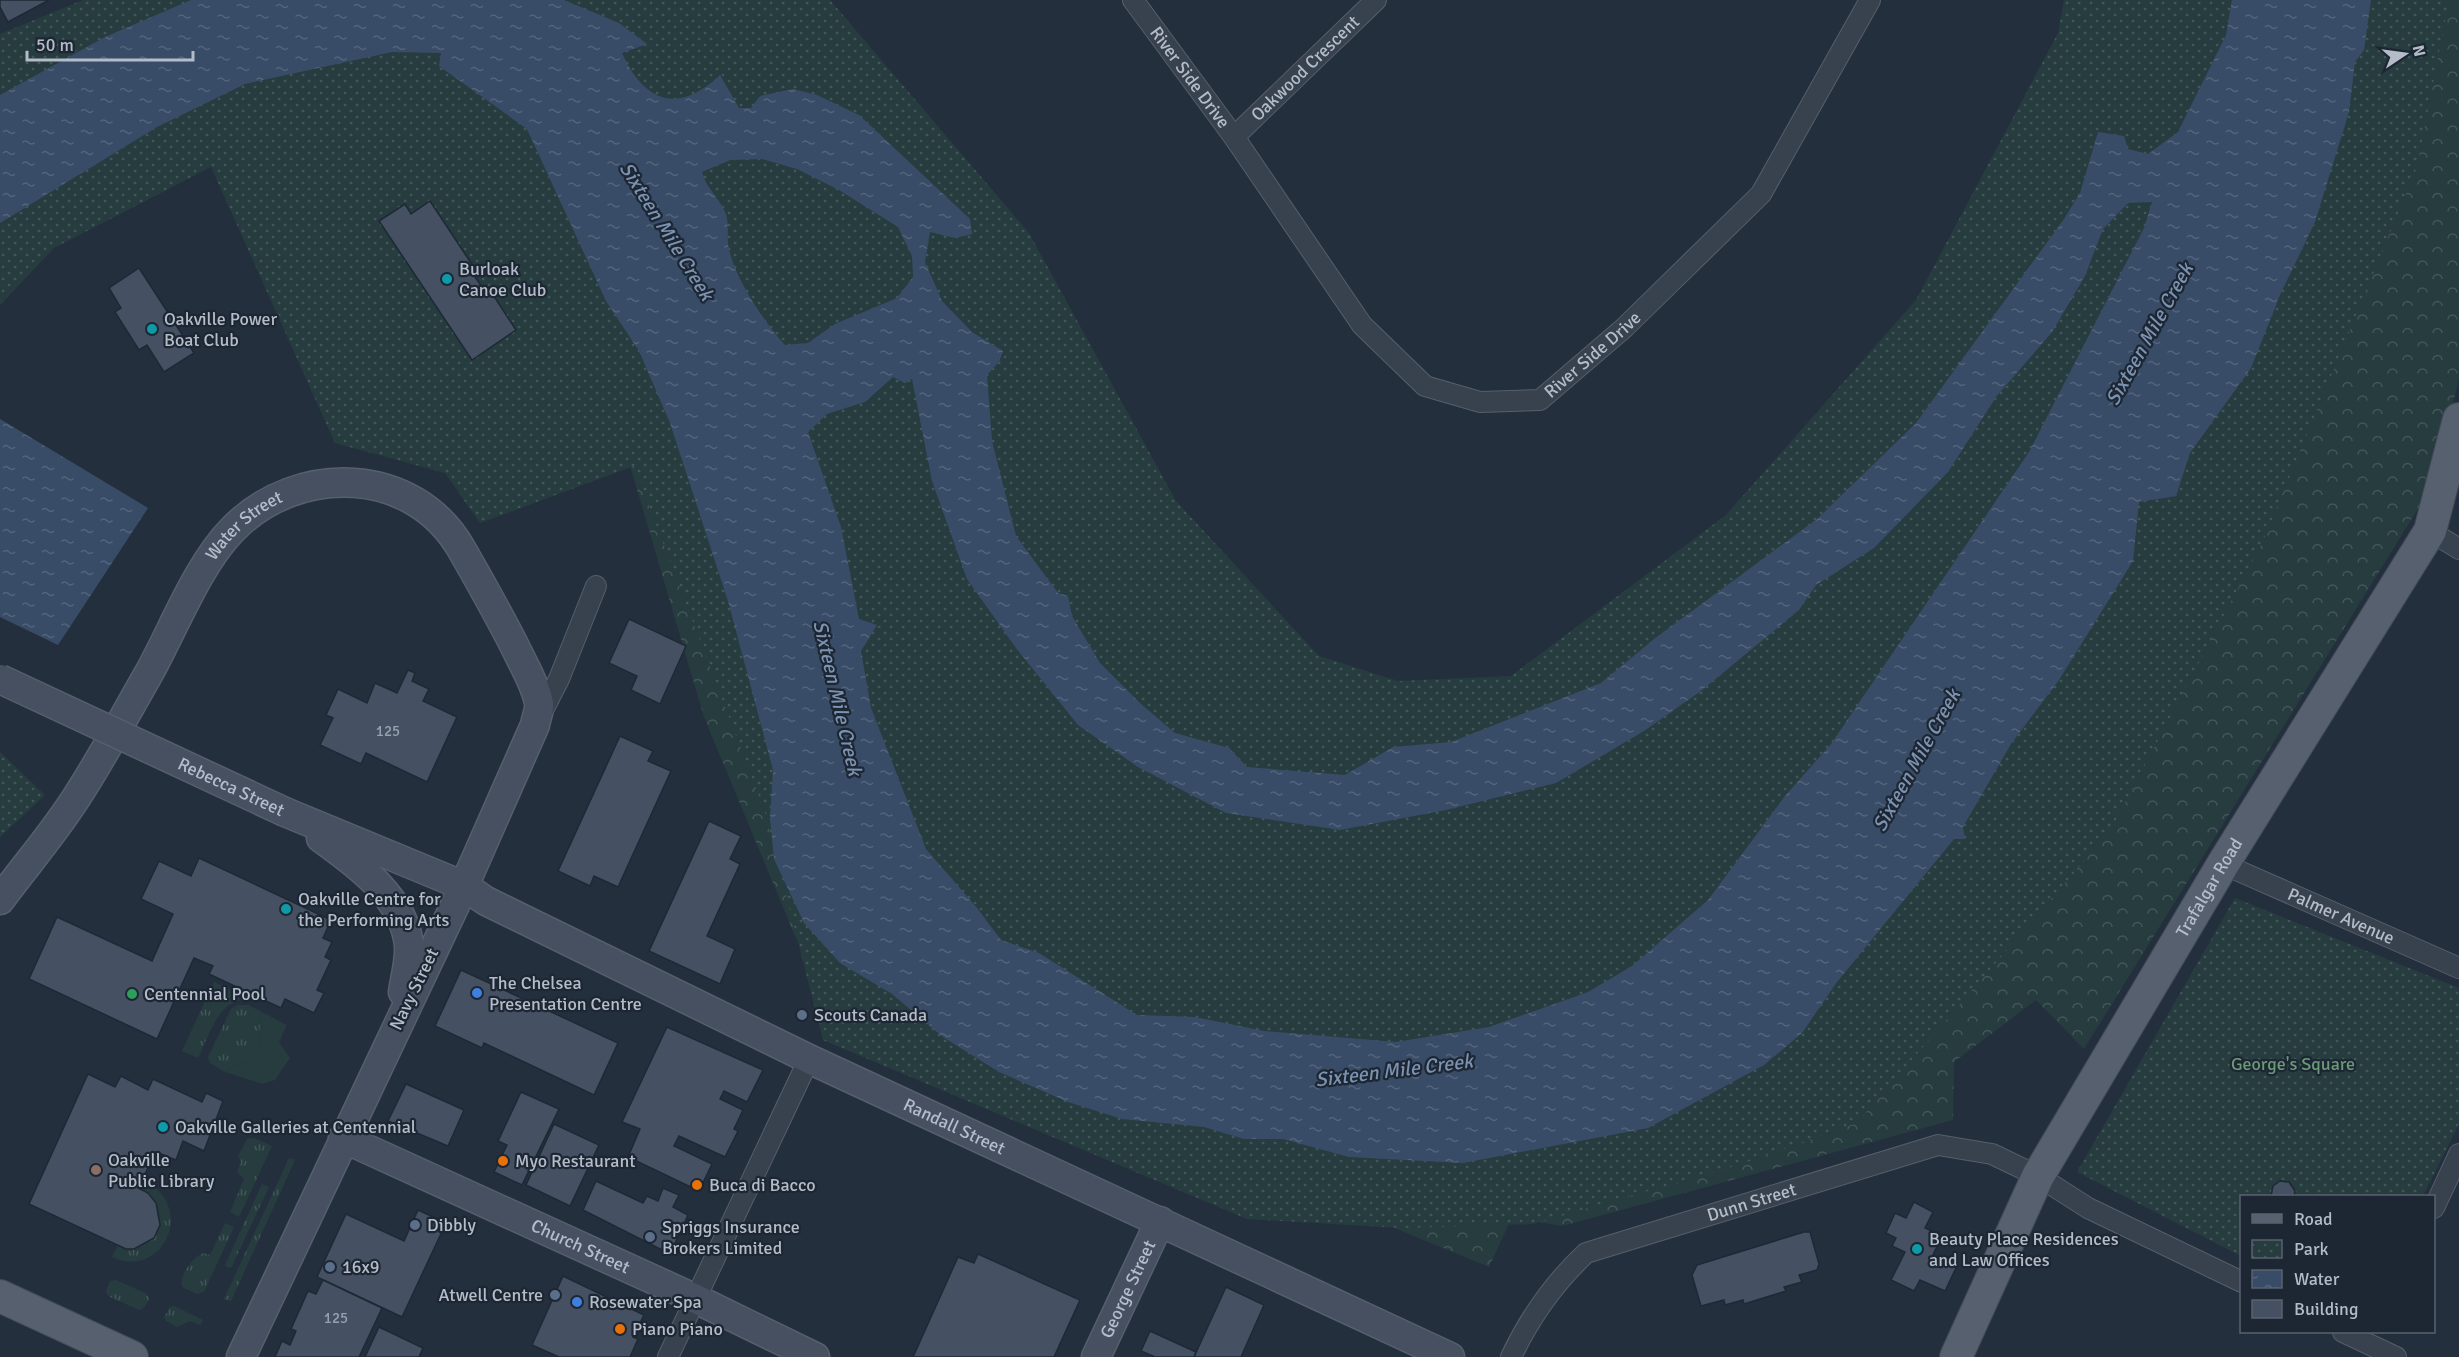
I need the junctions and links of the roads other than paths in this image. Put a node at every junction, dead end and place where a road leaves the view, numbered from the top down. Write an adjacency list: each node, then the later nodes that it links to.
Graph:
1 (1133, 0): 4 (street, River Side Drive)
2 (1376, 0): 4 (street, Oakwood Crescent)
3 (1870, 0): 4 (street, River Side Drive)
4 (1234, 137)
5 (2459, 419): 6 (main road, Trafalgar Road)
6 (2430, 531): 7 (street); 12 (main road, Trafalgar Road)
7 (2459, 549)
8 (596, 586): 10 (street, Navy Street)
9 (0, 679): 11 (street, Rebecca Street, bridge)
10 (535, 725): 13 (street, Navy Street); 14 (street, Water Street)
11 (285, 812): 13 (street, Rebecca Street); 16 (street)
12 (2223, 864): 15 (street, Palmer Avenue); 20 (main road, Trafalgar Road)
13 (464, 886): 16 (street, Navy Street); 17 (street, Randall Street)
14 (0, 900)
15 (2459, 968)
16 (400, 1019): 18 (street, Navy Street)
17 (809, 1059): 22 (street, Randall Street); 25 (street)
18 (343, 1138): 25 (street, Church Street); 29 (street, Navy Street)
19 (2459, 1154): 21 (street)
20 (2038, 1176): 23 (street, Dunn Street); 34 (street, Dunn Street); 35 (main road, Trafalgar Road)
21 (2435, 1204)
22 (1160, 1221): 32 (street, George Street); 33 (street, Randall Street)
23 (2240, 1282)
24 (0, 1296): 28 (main road)
25 (696, 1299): 30 (street); 31 (street, Church Street)
26 (2345, 1333): 27 (street)
27 (2370, 1344): 36 (street)
28 (132, 1357)
29 (241, 1357)
30 (668, 1357)
31 (815, 1357)
32 (1096, 1357)
33 (1450, 1357)
34 (1511, 1357)
35 (1956, 1357)
36 (2396, 1357)

